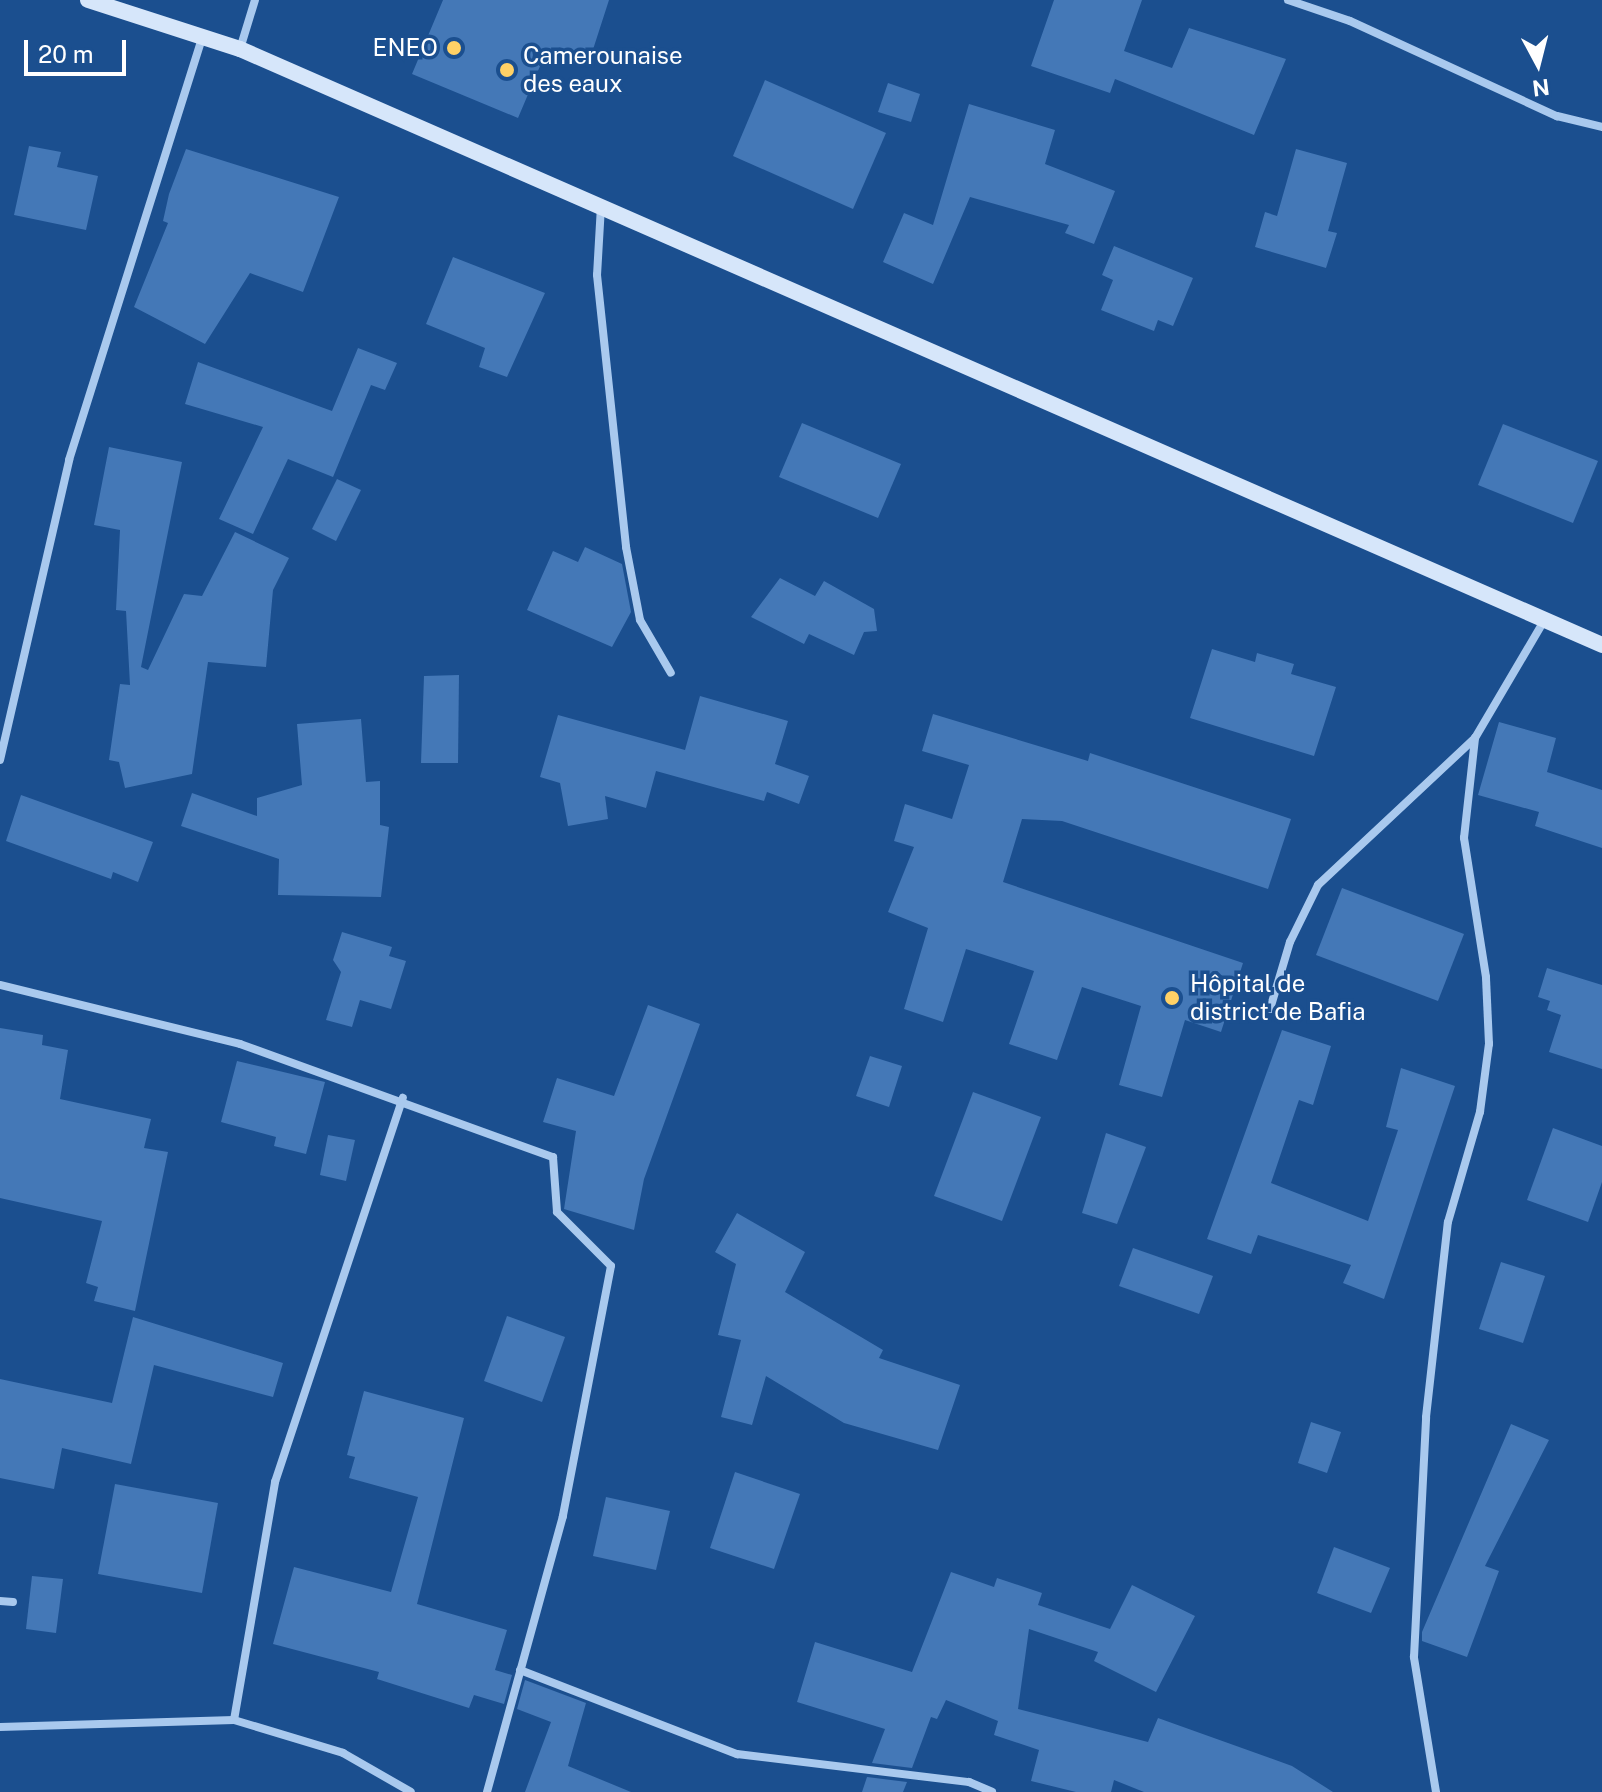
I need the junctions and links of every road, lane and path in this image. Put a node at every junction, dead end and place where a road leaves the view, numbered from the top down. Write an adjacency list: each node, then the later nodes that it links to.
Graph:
1 (88, 0): 4 (main road)
2 (255, 0): 5 (street)
3 (1288, 0): 6 (street)
4 (202, 39): 5 (main road); 12 (street)
5 (240, 49): 7 (main road)
6 (1602, 127)
7 (601, 205): 8 (main road); 10 (street)
8 (1544, 621): 9 (main road); 11 (street)
9 (1602, 645)
10 (671, 673)
11 (1475, 738): 14 (street); 24 (street)
12 (0, 760)
13 (0, 985): 15 (street)
14 (1270, 1009)
15 (403, 1098): 18 (street); 19 (street)
16 (0, 1601): 17 (street)
17 (13, 1602)
18 (520, 1670): 22 (street); 23 (street)
19 (234, 1720): 20 (street); 21 (street)
20 (0, 1727)
21 (411, 1792)
22 (487, 1792)
23 (992, 1792)
24 (1436, 1792)

